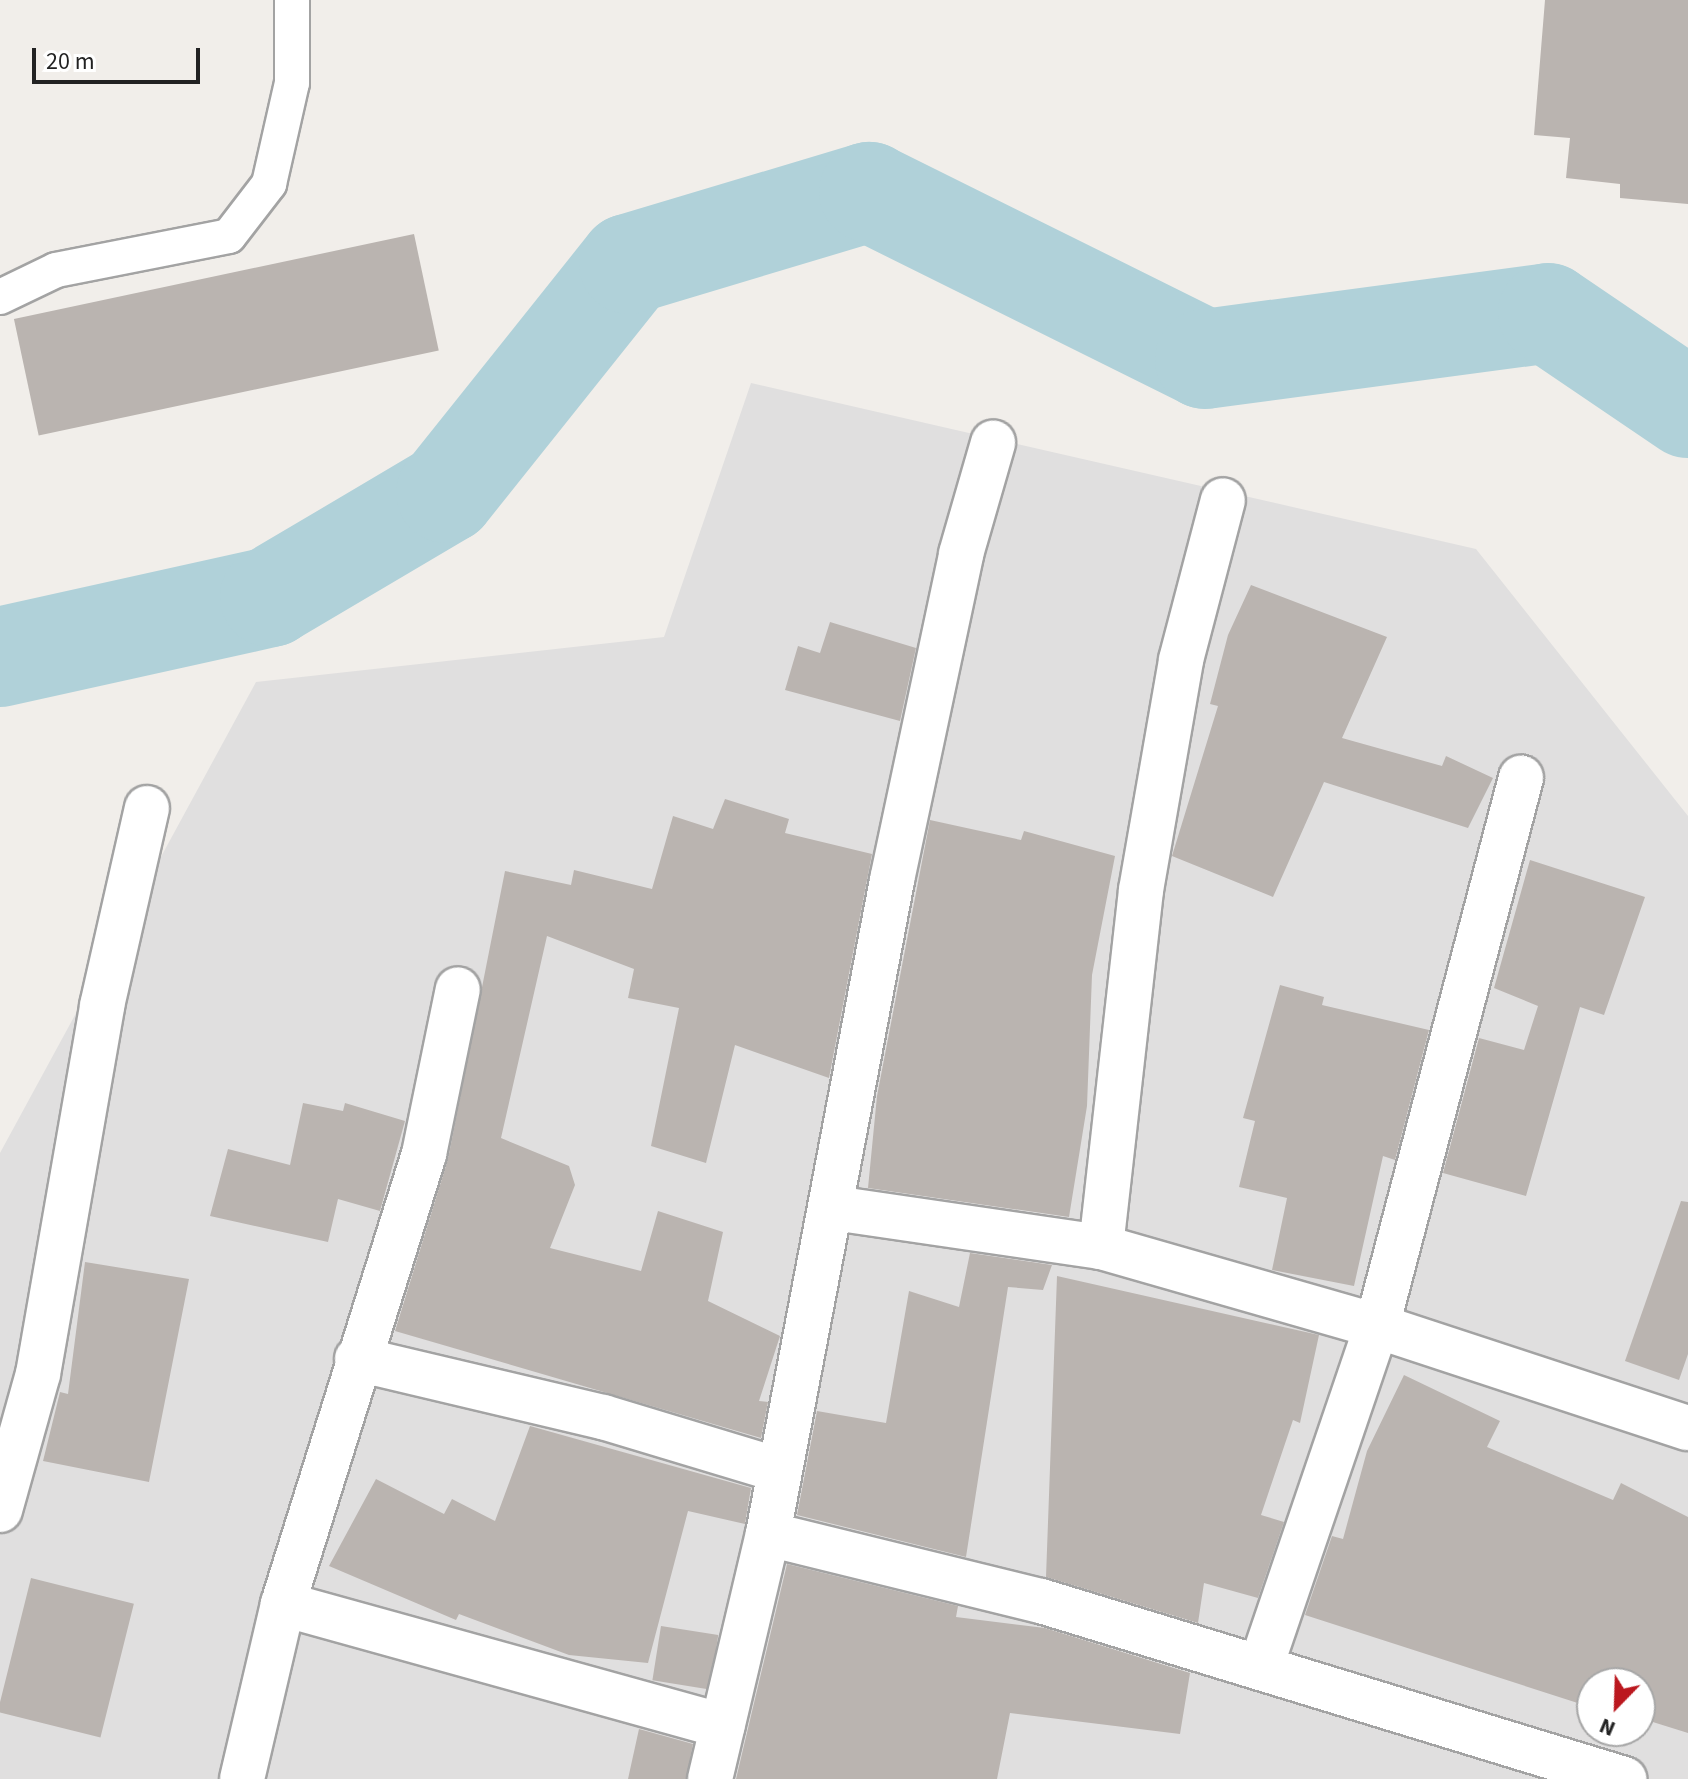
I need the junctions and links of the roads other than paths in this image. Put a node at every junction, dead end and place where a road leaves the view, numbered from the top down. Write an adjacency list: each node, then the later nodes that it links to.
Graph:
1 (292, 0): 2 (lane)
2 (0, 297)
3 (993, 443): 8 (street)
4 (1223, 500): 9 (street)
5 (1521, 778): 10 (street)
6 (147, 808): 14 (street)
7 (458, 989): 11 (street)
8 (833, 1208): 9 (street); 13 (street)
9 (1101, 1247): 10 (street)
10 (1377, 1326): 12 (street); 17 (street)
11 (357, 1359): 13 (street); 16 (street)
12 (1688, 1428)
13 (779, 1470): 15 (street)
14 (6, 1484)
15 (768, 1534): 17 (street); 18 (street)
16 (283, 1604): 18 (street); 20 (street)
17 (1261, 1666): 19 (street)
18 (722, 1726): 21 (street)
19 (1528, 1765): 22 (street)
20 (242, 1779)
21 (710, 1779)
22 (1624, 1779)

